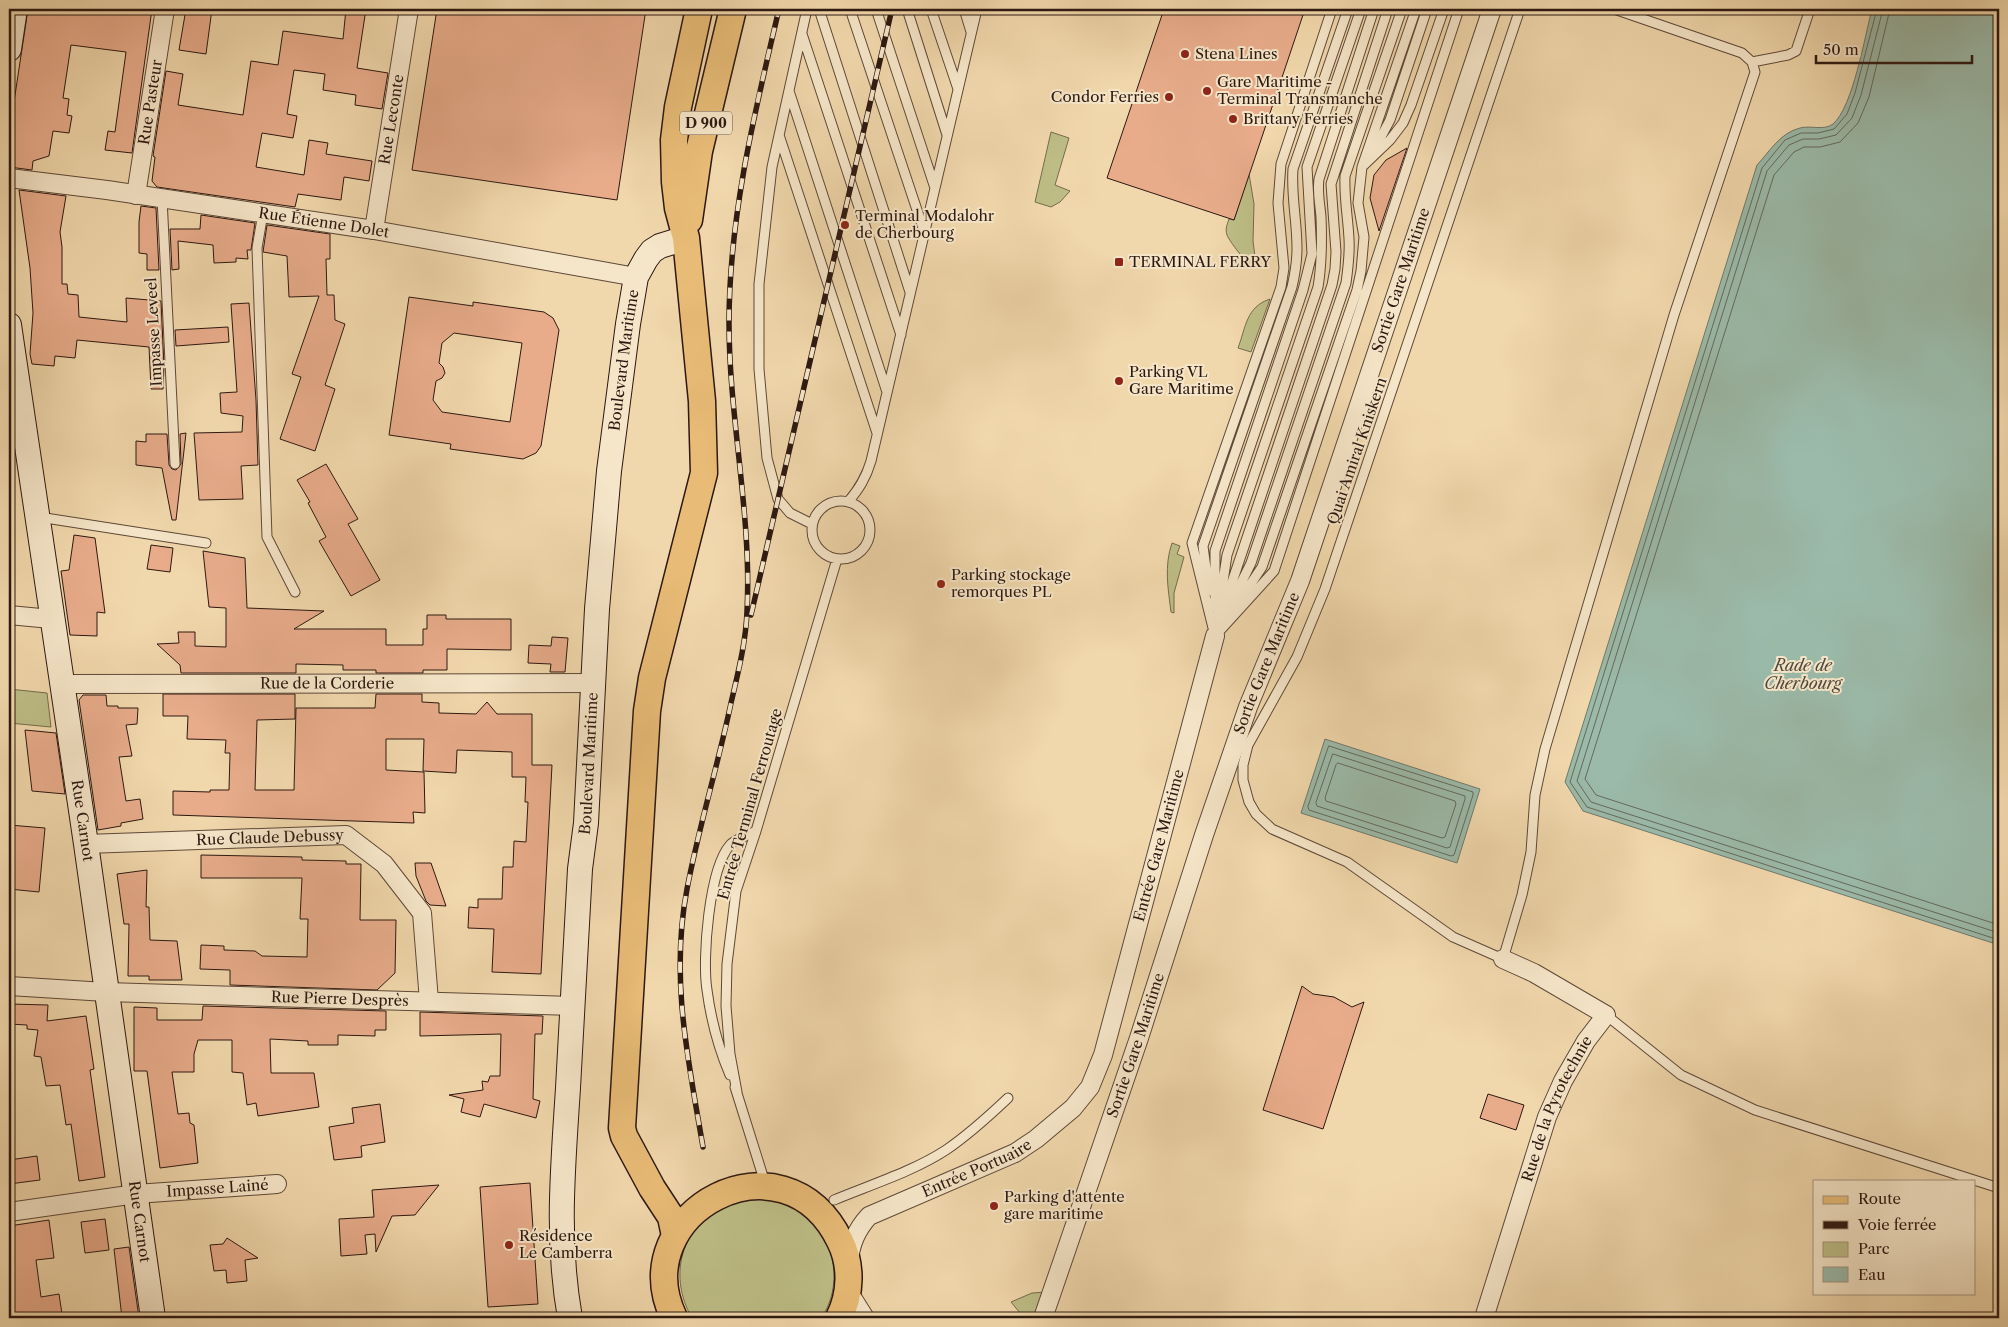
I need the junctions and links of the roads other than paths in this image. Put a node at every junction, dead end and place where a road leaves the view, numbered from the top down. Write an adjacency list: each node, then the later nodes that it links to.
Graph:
1 (15, 9): 30 (street)
2 (164, 9): 39 (street, Rue Pasteur)
3 (409, 9): 42 (street, Rue Leconte)
4 (699, 9): 44 (main road, D 900)
5 (733, 9): 44 (main road, D 900)
6 (807, 9): 29 (lane)
7 (819, 9): 46 (lane)
8 (850, 9): 43 (lane)
9 (876, 9): 38 (lane)
10 (907, 9): 35 (lane)
11 (932, 9): 32 (lane)
12 (964, 9): 28 (lane)
13 (977, 9): 28 (lane)
14 (1332, 9): 60 (lane)
15 (1348, 9): 60 (lane)
16 (1361, 9): 60 (lane)
17 (1374, 9): 60 (lane)
18 (1388, 9): 60 (lane)
19 (1402, 9): 60 (lane)
20 (1416, 9): 36 (lane)
21 (1427, 9): 36 (lane)
22 (1444, 9): 36 (lane)
23 (1459, 9): 60 (lane)
24 (1492, 9): 64 (street, Sortie Gare Maritime)
25 (1520, 9): 63 (lane, Quai Amiral Kniskern)
26 (1614, 9): 31 (lane)
27 (1810, 9): 31 (lane)
28 (971, 32): 32 (lane)
29 (802, 33): 33 (lane); 48 (lane)
30 (9, 49)
31 (1752, 62): 67 (lane)
32 (958, 89): 35 (lane)
33 (789, 90): 34 (lane); 49 (lane)
34 (779, 134): 50 (lane); 54 (lane)
35 (947, 136): 38 (lane)
36 (1362, 167): 60 (lane)
37 (9, 178): 39 (street, Rue Étienne Dolet)
38 (935, 188): 43 (lane)
39 (136, 195): 40 (street, Rue Étienne Dolet)
40 (162, 198): 41 (street, Rue Étienne Dolet); 51 (lane, Impasse Leveel)
41 (262, 213): 42 (street, Rue Étienne Dolet); 57 (lane)
42 (374, 230): 45 (street, Rue Étienne Dolet)
43 (924, 232): 46 (lane)
44 (686, 238): 45 (street, Boulevard Maritime); 76 (main road)
45 (636, 277): 61 (street, Boulevard Maritime)
46 (910, 292): 48 (lane)
47 (9, 325): 53 (street, Rue Carnot)
48 (901, 335): 49 (lane)
49 (888, 392): 50 (lane)
50 (878, 435): 52 (lane)
51 (175, 464)
52 (848, 502): 54 (lane); 56 (lane)
53 (37, 517): 55 (lane); 59 (street, Rue Carnot)
54 (812, 524): 56 (lane)
55 (206, 543)
56 (837, 559): 65 (lane, Entrée Terminal Ferroutage)
57 (295, 592)
58 (9, 616): 59 (street)
59 (51, 619): 62 (street, Rue Carnot)
60 (1215, 636): 73 (street, Entrée Gare Maritime)
61 (592, 683): 62 (street, Rue de la Corderie); 71 (street, Boulevard Maritime)
62 (61, 684): 66 (street, Rue Carnot)
63 (1248, 745): 64 (lane, Quai Amiral Kniskern); 67 (lane)
64 (1212, 810): 93 (street, Sortie Gare Maritime)
65 (756, 831): 74 (lane, Entrée Terminal Ferroutage); 74 (lane)
66 (86, 844): 69 (street, Rue Carnot); 70 (street, Rue Claude Debussy)
67 (1503, 959): 72 (street)
68 (9, 986): 69 (street, Rue Pierre Desprès)
69 (107, 992): 70 (street, Rue Pierre Desprès); 82 (street, Rue Carnot)
70 (429, 1001): 71 (street, Rue Pierre Desprès)
71 (572, 1006): 89 (street, Boulevard Maritime)
72 (1606, 1015): 77 (lane); 94 (street, Rue de la Pyrotechnie)
73 (1103, 1055): 87 (street, Entrée Portuaire)
74 (737, 1092): 80 (lane)
75 (1008, 1098): 83 (lane)
76 (635, 1155): 84 (main road); 86 (main road)
77 (1974, 1180)
78 (1976, 1181): 81 (lane)
79 (277, 1184): 82 (street, Impasse Lainé)
80 (766, 1186): 84 (main road); 87 (main road)
81 (1999, 1188)
82 (136, 1194): 85 (street, Impasse Lainé); 88 (street, Rue Carnot)
83 (834, 1200)
84 (708, 1201): 86 (main road)
85 (9, 1212)
86 (676, 1236): 90 (main road)
87 (848, 1280): 91 (main road); 92 (street)
88 (153, 1318)
89 (570, 1318)
90 (674, 1318)
91 (840, 1318)
92 (866, 1318)
93 (1043, 1318)
94 (1484, 1318)

